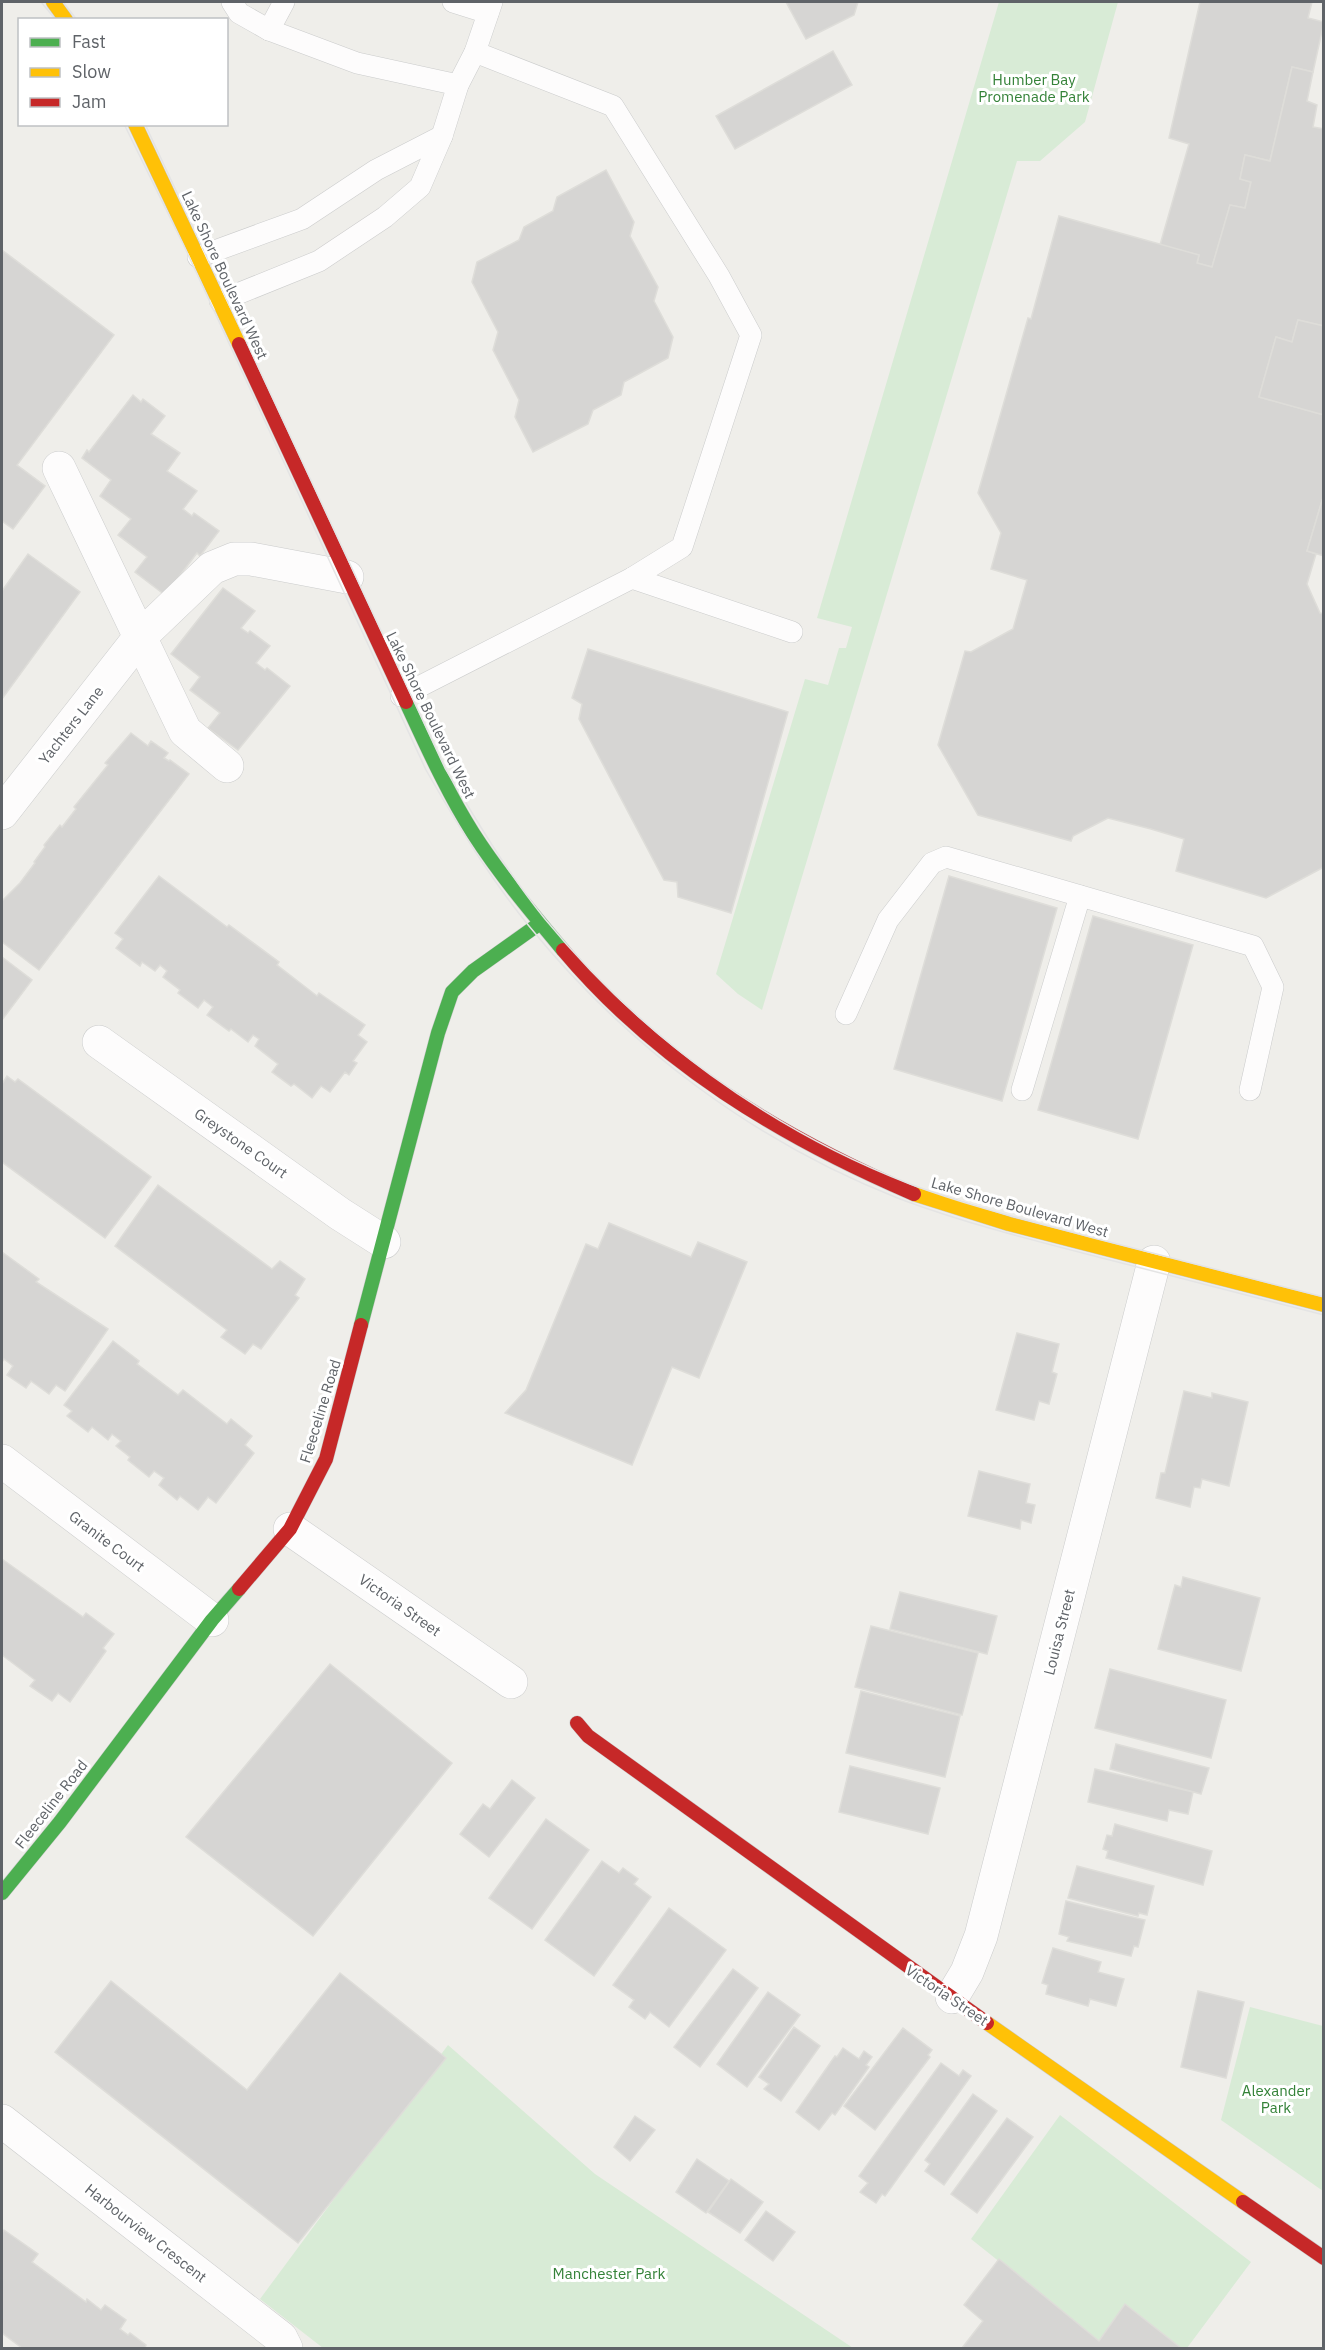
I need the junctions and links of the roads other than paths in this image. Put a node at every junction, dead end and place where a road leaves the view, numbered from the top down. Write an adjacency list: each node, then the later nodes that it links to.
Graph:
1 (52, 2): 6 (street)
2 (232, 2): 7 (lane)
3 (284, 2): 7 (lane)
4 (453, 2): 5 (lane)
5 (490, 7): 8 (lane)
6 (64, 18)
7 (269, 30): 9 (lane)
8 (475, 52): 9 (lane); 16 (lane)
9 (458, 85): 11 (lane)
10 (136, 126): 12 (street, Lake Shore Boulevard West)
11 (442, 136): 12 (lane); 13 (lane)
12 (198, 257): 13 (street, Lake Shore Boulevard West)
13 (220, 301): 15 (street, Lake Shore Boulevard West)
14 (59, 468): 18 (street)
15 (347, 577): 18 (street, Yachters Lane); 19 (street, Lake Shore Boulevard West)
16 (632, 578): 17 (lane); 19 (lane)
17 (792, 632)
18 (140, 637): 20 (street); 21 (street, Yachters Lane)
19 (402, 696): 23 (street, Lake Shore Boulevard West)
20 (226, 766)
21 (2, 813)
22 (1080, 896): 24 (lane); 26 (lane); 27 (lane)
23 (539, 924): 28 (street, Fleeceline Road); 29 (street, Lake Shore Boulevard West)
24 (846, 1014)
25 (99, 1042): 28 (street, Greystone Court)
26 (1022, 1090)
27 (1250, 1090)
28 (384, 1242): 32 (street, Fleeceline Road)
29 (1154, 1262): 30 (street, Lake Shore Boulevard West); 37 (street, Louisa Street)
30 (1323, 1305)
31 (2, 1461): 33 (street, Granite Court)
32 (290, 1529): 33 (street, Fleeceline Road); 34 (street, Victoria Street)
33 (212, 1620): 36 (street, Fleeceline Road)
34 (511, 1682)
35 (577, 1723): 37 (street, Victoria Street)
36 (2, 1893)
37 (952, 1997): 39 (street, Victoria Street)
38 (2, 2121): 40 (street, Harbourview Crescent)
39 (1323, 2258)
40 (286, 2349)

